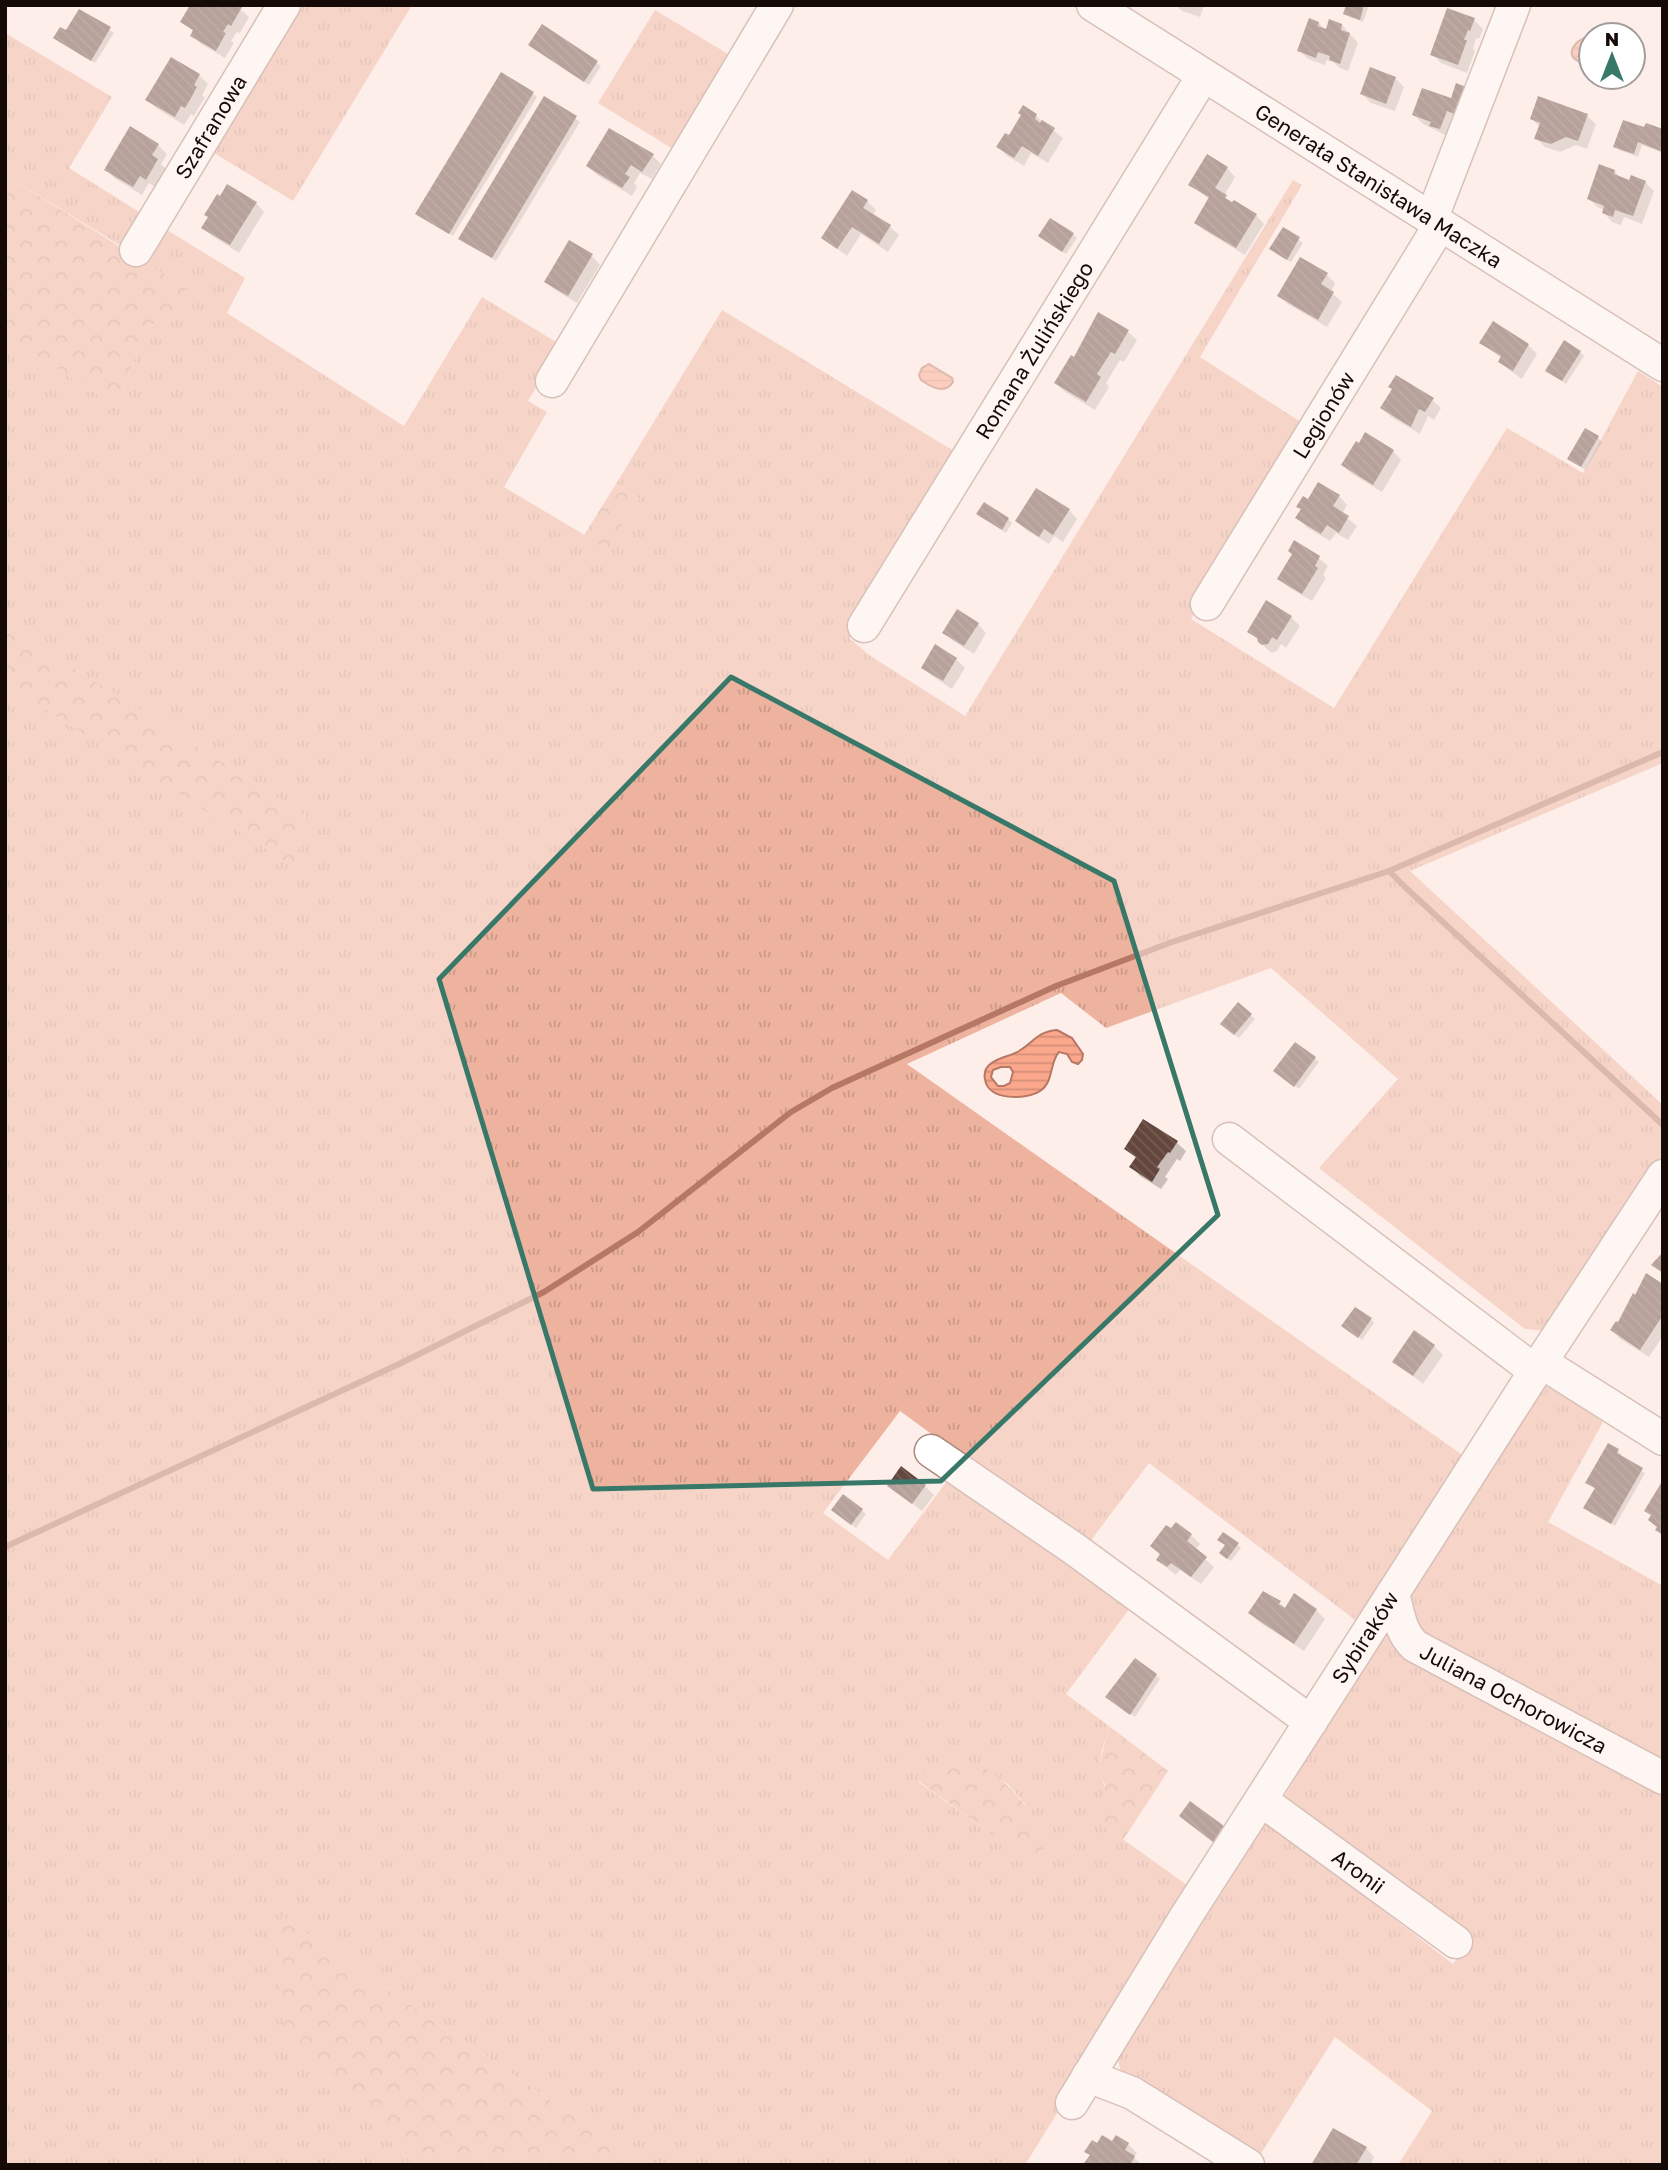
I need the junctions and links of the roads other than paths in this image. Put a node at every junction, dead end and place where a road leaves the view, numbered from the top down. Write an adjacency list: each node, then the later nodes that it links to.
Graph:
1 (284, 5): 7 (street, Szafranowa)
2 (777, 5): 9 (street)
3 (1514, 5): 6 (street, Legionów)
4 (1114, 11): 5 (street, Generała Stanisława Maczka)
5 (1203, 76): 6 (street, Generała Stanisława Maczka); 11 (street, Romana Żulińskiego)
6 (1436, 222): 8 (street, Generała Stanisława Maczka); 10 (street, Legionów)
7 (136, 250)
8 (1663, 365)
9 (552, 381)
10 (1207, 604)
11 (864, 626)
12 (1229, 1139): 14 (street)
13 (1663, 1176): 14 (street, Sybiraków)
14 (1538, 1367): 15 (street); 17 (street, Sybiraków)
15 (1663, 1438)
16 (931, 1451): 18 (street)
17 (1393, 1593): 18 (street, Sybiraków); 19 (street, Juliana Ochorowicza)
18 (1311, 1722): 20 (street, Sybiraków)
19 (1663, 1778)
20 (1261, 1800): 21 (street, Aronii); 22 (street, Sybiraków)
21 (1456, 1942)
22 (1248, 2165)

